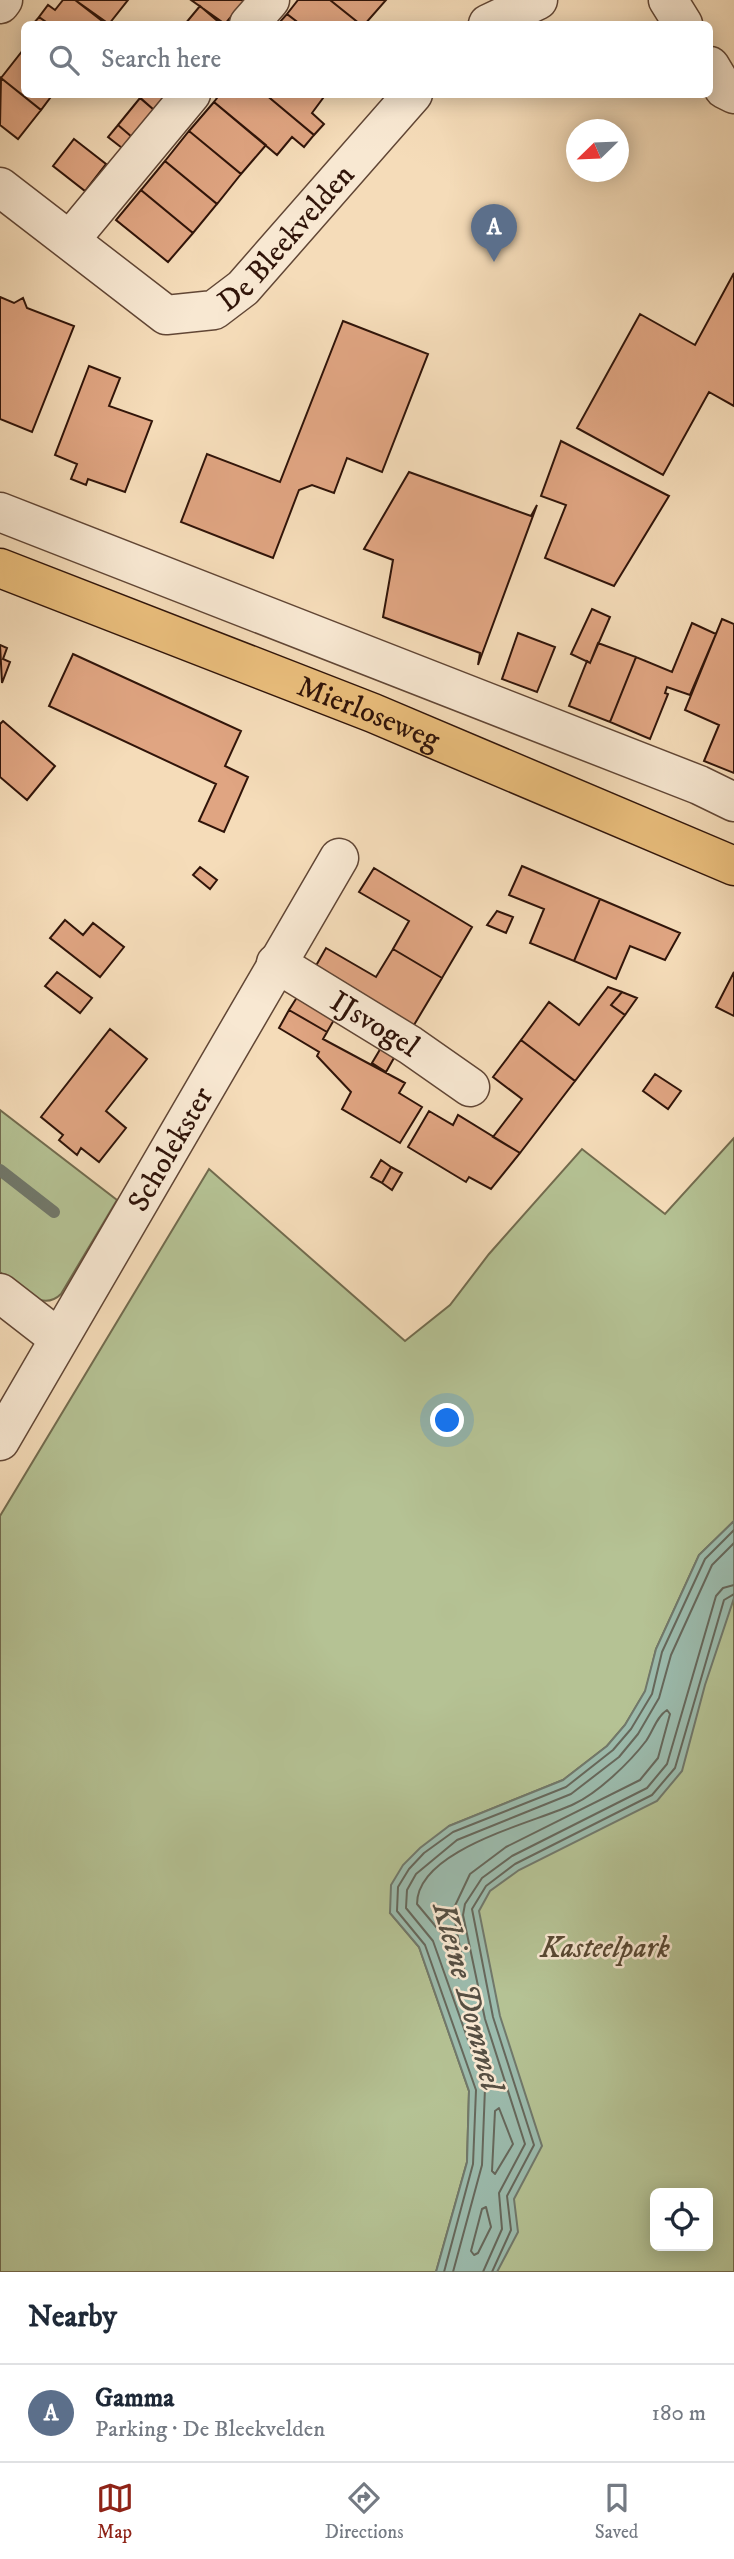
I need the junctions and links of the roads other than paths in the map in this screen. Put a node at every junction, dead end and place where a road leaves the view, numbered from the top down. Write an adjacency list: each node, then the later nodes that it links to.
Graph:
1 (270, 0): 4 (street)
2 (538, 0): 5 (street)
3 (668, 0): 6 (street)
4 (252, 21)
5 (494, 21)
6 (681, 21)
7 (713, 72): 8 (street)
8 (734, 94)
9 (188, 98): 12 (street)
10 (409, 98): 12 (street, De Bleekvelden)
11 (0, 187): 12 (street, De Bleekvelden)
12 (70, 240)
13 (0, 512): 15 (street, Mierloseweg)
14 (0, 568): 17 (main road, Mierloseweg)
15 (734, 802)
16 (339, 858): 18 (street, Scholekster)
17 (734, 866)
18 (275, 963): 19 (street, IJsvogel); 21 (street, Scholekster)
19 (470, 1087)
20 (0, 1293): 21 (street)
21 (58, 1338): 22 (street, Scholekster)
22 (0, 1441)

